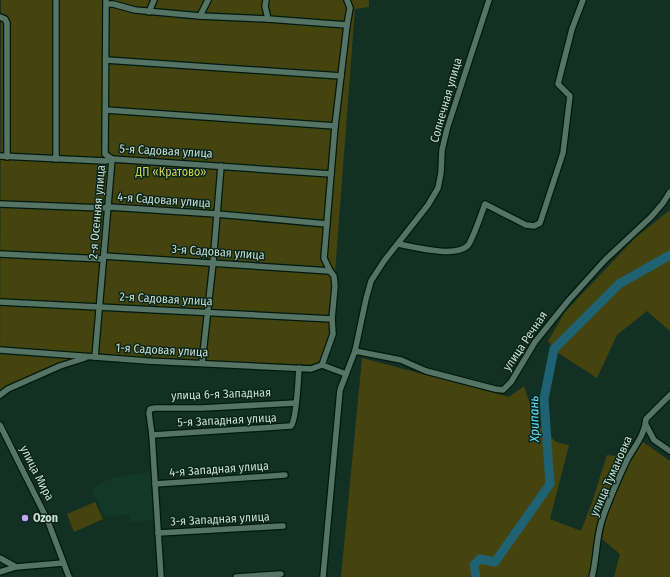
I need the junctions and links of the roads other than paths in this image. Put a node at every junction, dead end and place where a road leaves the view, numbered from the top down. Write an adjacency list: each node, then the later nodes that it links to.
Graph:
1 (56, 0): 20 (street)
2 (154, 0): 9 (street)
3 (208, 0): 10 (street)
4 (266, 0): 12 (street)
5 (347, 0): 13 (street)
6 (489, 0): 29 (street, Солнечная улица)
7 (583, 0): 29 (street)
8 (106, 2): 9 (street); 14 (street, 2-я Осенняя улица)
9 (149, 12): 10 (street)
10 (200, 16): 12 (street)
11 (0, 17): 19 (street)
12 (268, 19): 13 (street)
13 (347, 25): 15 (street)
14 (106, 60): 15 (street); 16 (street, 2-я Осенняя улица)
15 (341, 76): 17 (street)
16 (106, 110): 17 (street); 21 (street, 2-я Осенняя улица)
17 (335, 126): 23 (street)
18 (0, 156): 19 (street, 5-я Садовая улица)
19 (7, 157): 20 (street, 5-я Садовая улица)
20 (56, 159): 21 (street, 5-я Садовая улица)
21 (112, 159): 22 (street, 5-я Садовая улица); 26 (street, 2-я Осенняя улица)
22 (221, 166): 23 (street, 5-я Садовая улица); 27 (street)
23 (331, 174): 28 (street)
24 (670, 192): 39 (street, улица Речная)
25 (0, 204): 26 (street, 4-я Садовая улица)
26 (109, 207): 27 (street, 4-я Садовая улица); 31 (street, 2-я Осенняя улица)
27 (217, 214): 28 (street, 4-я Садовая улица); 32 (street)
28 (326, 224): 33 (street)
29 (398, 244): 39 (street, Солнечная улица)
30 (0, 254): 31 (street, 3-я Садовая улица)
31 (104, 258): 32 (street, 3-я Садовая улица); 35 (street, 2-я Осенняя улица)
32 (213, 262): 33 (street, 3-я Садовая улица); 36 (street)
33 (330, 271): 37 (street)
34 (0, 302): 35 (street, 2-я Садовая улица)
35 (99, 307): 36 (street, 2-я Садовая улица); 40 (street, 2-я Осенняя улица)
36 (208, 312): 37 (street, 2-я Садовая улица); 41 (street)
37 (332, 319): 42 (street)
38 (0, 350): 40 (street, 1-я Садовая улица)
39 (355, 351): 44 (street, Солнечная улица)
40 (92, 357): 41 (street, 1-я Садовая улица); 45 (street)
41 (202, 363): 43 (street, 1-я Садовая улица)
42 (322, 365): 43 (street, 1-я Садовая улица); 44 (street)
43 (299, 368): 47 (street, 5-я Западная улица)
44 (346, 374): 64 (street, Солнечная улица)
45 (0, 395)
46 (670, 396): 49 (street, улица Тумановка)
47 (296, 402): 50 (street, 5-я Западная улица); 50 (street, улица 6-я Западная)
48 (0, 425): 57 (street, улица Мира)
49 (646, 425): 51 (street); 65 (street, улица Тумановка)
50 (152, 435): 53 (street)
51 (670, 451)
52 (285, 475): 53 (street, 4-я Западная улица)
53 (155, 484): 55 (street)
54 (283, 526): 55 (street, 3-я Западная улица)
55 (158, 533): 62 (street)
56 (0, 558): 58 (street)
57 (63, 563): 58 (street); 61 (street, улица Мира)
58 (16, 567): 59 (street)
59 (0, 572)
60 (281, 574): 63 (street)
61 (69, 577)
62 (161, 577)
63 (236, 577)
64 (323, 577)
65 (592, 577)

